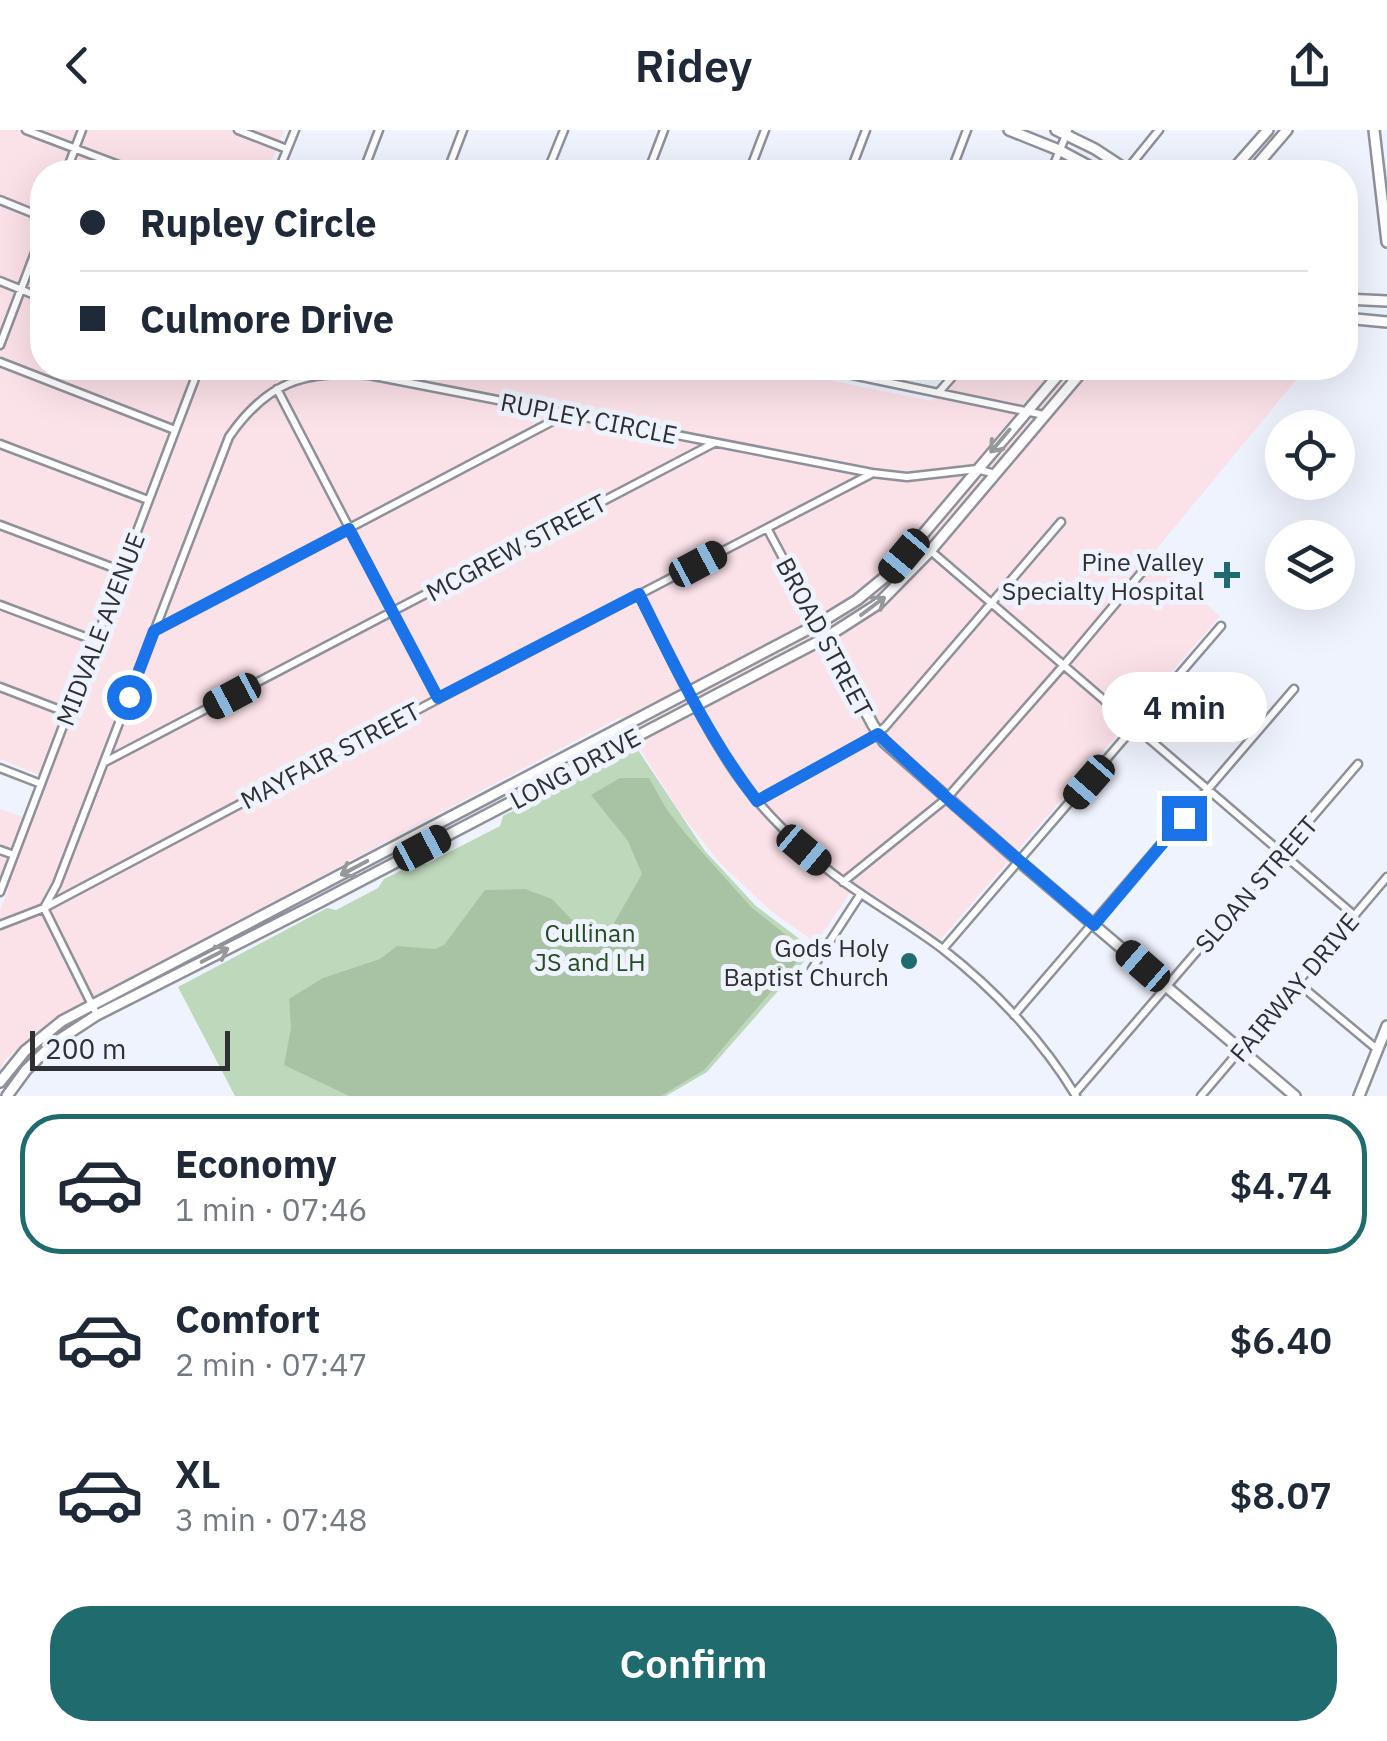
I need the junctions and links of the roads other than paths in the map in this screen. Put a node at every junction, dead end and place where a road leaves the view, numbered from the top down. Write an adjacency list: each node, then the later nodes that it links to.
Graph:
1 (26, 130): 18 (street)
2 (82, 130): 18 (street)
3 (238, 130): 19 (street)
4 (295, 130): 19 (street)
5 (379, 130): 25 (street)
6 (463, 130): 26 (street)
7 (564, 130): 27 (street)
8 (664, 130): 28 (street)
9 (765, 130): 29 (street)
10 (866, 130): 30 (street)
11 (967, 130): 31 (street)
12 (1010, 130): 20 (main road)
13 (1159, 130): 35 (street)
14 (1268, 130): 21 (main road)
15 (1287, 130): 36 (main road)
16 (1374, 130): 39 (main road)
17 (1063, 132): 20 (street); 34 (main road)
18 (75, 149): 22 (street); 23 (street)
19 (287, 150): 24 (street)
20 (1059, 150): 32 (street); 33 (main road)
21 (1243, 158)
22 (71, 160)
23 (105, 160)
24 (283, 160)
25 (368, 160)
26 (452, 160)
27 (552, 160)
28 (653, 160)
29 (754, 160)
30 (855, 160)
31 (956, 160)
32 (1055, 160)
33 (1078, 160)
34 (1109, 160)
35 (1136, 160)
36 (1261, 160)
37 (0, 200): 38 (street)
38 (30, 211)
39 (1387, 242)
40 (30, 266): 42 (street)
41 (0, 281): 42 (street)
42 (21, 290): 43 (street); 48 (street)
43 (30, 293)
44 (1358, 300): 45 (main road)
45 (1387, 302)
46 (1358, 319): 47 (main road)
47 (1387, 322)
48 (0, 345)
49 (0, 362): 50 (street)
50 (30, 374)
51 (47, 380): 64 (street)
52 (195, 380): 64 (street, MIDVALE AVENUE)
53 (297, 380): 59 (street, RUPLEY CIRCLE)
54 (395, 380): 62 (street, RUPLEY CIRCLE)
55 (882, 380): 60 (street)
56 (950, 380): 60 (street)
57 (1053, 380): 61 (main road, LONG DRIVE)
58 (1075, 380): 63 (main road, LONG DRIVE)
59 (276, 389): 74 (street); 85 (street, RUPLEY CIRCLE)
60 (939, 392): 61 (street)
61 (1026, 411): 63 (street); 67 (main road, LONG DRIVE, one-way to 67)
62 (568, 414): 65 (street, RUPLEY CIRCLE); 74 (street)
63 (1044, 415): 69 (main road, LONG DRIVE)
64 (176, 430): 70 (street, MIDVALE AVENUE)
65 (715, 442): 68 (street, RUPLEY CIRCLE); 82 (street, MCGREW STREET)
66 (0, 444): 70 (street)
67 (977, 468): 68 (street, RUPLEY CIRCLE); 69 (street, RUPLEY CIRCLE); 75 (main road, LONG DRIVE)
68 (872, 473): 73 (street, MAYFAIR STREET)
69 (995, 474): 76 (main road, LONG DRIVE)
70 (148, 500): 78 (street, MIDVALE AVENUE)
71 (1061, 522): 80 (street)
72 (0, 525): 78 (street)
73 (767, 528): 79 (street, MAYFAIR STREET); 83 (street, BROAD STREET)
74 (349, 529): 82 (street); 85 (street)
75 (918, 540): 76 (street); 83 (main road, LONG DRIVE)
76 (931, 550): 80 (street); 86 (main road, LONG DRIVE, one-way to 76)
77 (1148, 566): 89 (street)
78 (122, 571): 87 (street, MIDVALE AVENUE)
79 (639, 594): 93 (street); 94 (street, MAYFAIR STREET)
80 (993, 603): 89 (street); 99 (street)
81 (0, 605): 87 (street)
82 (393, 612): 94 (street); 101 (street, MCGREW STREET)
83 (818, 624): 86 (main road, BROAD STREET); 88 (main road, LONG DRIVE)
84 (1220, 626): 98 (street)
85 (154, 631): 101 (street, RUPLEY CIRCLE)
86 (825, 638): 90 (main road, LONG DRIVE); 99 (main road, BROAD STREET)
87 (96, 641): 96 (street, MIDVALE AVENUE)
88 (758, 655): 90 (main road); 93 (main road, LONG DRIVE)
89 (1064, 666): 98 (street); 108 (street)
90 (764, 670): 95 (main road, LONG DRIVE)
91 (0, 687): 96 (street)
92 (1294, 690): 107 (street)
93 (688, 692): 95 (street); 97 (main road, LONG DRIVE)
94 (438, 698): 124 (street, MAYFAIR STREET)
95 (695, 705): 100 (main road, LONG DRIVE); 109 (street)
96 (68, 713): 106 (street, MIDVALE AVENUE)
97 (622, 727): 100 (main road); 103 (main road, LONG DRIVE)
98 (1135, 728): 107 (street); 117 (street)
99 (878, 734): 108 (main road, BROAD STREET); 109 (street)
100 (629, 740): 105 (main road, LONG DRIVE)
101 (104, 763): 124 (street, RUPLEY CIRCLE)
102 (1358, 764): 114 (street, SLOAN STREET)
103 (548, 766): 105 (main road); 110 (main road, LONG DRIVE)
104 (0, 768): 106 (street)
105 (554, 779): 111 (main road, LONG DRIVE)
106 (41, 784): 115 (street, MIDVALE AVENUE)
107 (1207, 791): 114 (street); 127 (street)
108 (947, 798): 117 (main road, BROAD STREET); 119 (street)
109 (757, 801): 119 (street)
110 (465, 810): 111 (main road); 112 (main road, LONG DRIVE)
111 (472, 822): 116 (main road, LONG DRIVE)
112 (391, 848): 116 (main road); 120 (main road, LONG DRIVE, one-way to 120)
113 (0, 850): 115 (street)
114 (1282, 854): 125 (street); 135 (street, SLOAN STREET)
115 (14, 855): 121 (street, MIDVALE AVENUE)
116 (397, 862): 123 (main road, LONG DRIVE)
117 (1020, 862): 127 (main road, BROAD STREET); 130 (street)
118 (1387, 877): 125 (street, FAIRWAY DRIVE)
119 (843, 882): 122 (street)
120 (310, 891): 123 (main road); 128 (main road, LONG DRIVE)
121 (0, 892)
122 (860, 895): 130 (street); 132 (street)
123 (318, 904): 129 (main road, LONG DRIVE)
124 (44, 908): 126 (street, MAYFAIR STREET); 136 (street)
125 (1355, 916): 134 (street, FAIRWAY DRIVE)
126 (0, 925)
127 (1094, 925): 135 (main road, BROAD STREET); 138 (street)
128 (239, 928): 129 (main road); 131 (main road, LONG DRIVE)
129 (245, 940): 133 (main road, LONG DRIVE, one-way to 129)
130 (943, 949): 138 (street)
131 (169, 964): 133 (main road); 136 (main road, LONG DRIVE)
132 (812, 969)
133 (172, 977): 137 (main road, LONG DRIVE)
134 (1299, 983): 140 (street, FAIRWAY DRIVE); 141 (street)
135 (1167, 987): 140 (main road, BROAD STREET); 145 (street, SLOAN STREET)
136 (92, 1004): 137 (street); 142 (main road, LONG DRIVE)
137 (97, 1015): 143 (main road, LONG DRIVE)
138 (1014, 1016): 145 (street)
139 (1387, 1026): 141 (main road)
140 (1240, 1050): 147 (street, FAIRWAY DRIVE); 148 (main road, BROAD STREET)
141 (1378, 1050): 149 (main road)
142 (16, 1062): 143 (main road); 144 (main road, LONG DRIVE)
143 (26, 1070): 146 (main road, LONG DRIVE)
144 (0, 1082)
145 (1076, 1094)
146 (7, 1096)
147 (1201, 1096)
148 (1295, 1096)
149 (1359, 1096)

